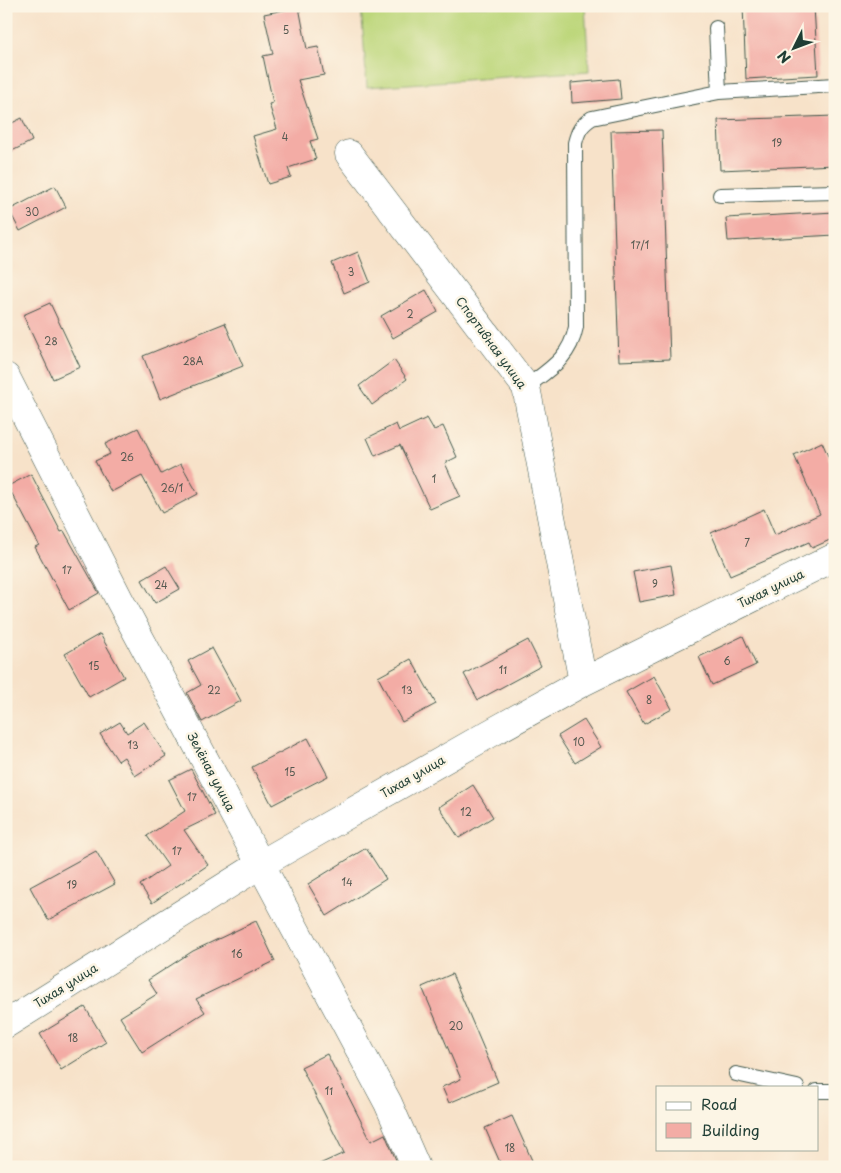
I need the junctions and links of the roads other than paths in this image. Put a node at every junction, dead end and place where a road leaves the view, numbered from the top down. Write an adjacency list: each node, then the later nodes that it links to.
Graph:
1 (716, 28): 3 (lane)
2 (835, 85): 3 (lane)
3 (719, 92): 8 (lane)
4 (349, 154): 8 (street, Спортивная улица)
5 (835, 192): 6 (lane)
6 (720, 196)
7 (6, 377): 11 (street, Зелёная улица)
8 (526, 387): 10 (street, Спортивная улица)
9 (835, 557): 10 (street, Тихая улица)
10 (582, 682): 11 (street, Тихая улица)
11 (261, 864): 12 (street, Тихая улица); 17 (street, Зелёная улица)
12 (6, 1024)
13 (736, 1074): 14 (lane)
14 (792, 1086)
15 (818, 1091): 16 (lane)
16 (835, 1091)
17 (416, 1167)

